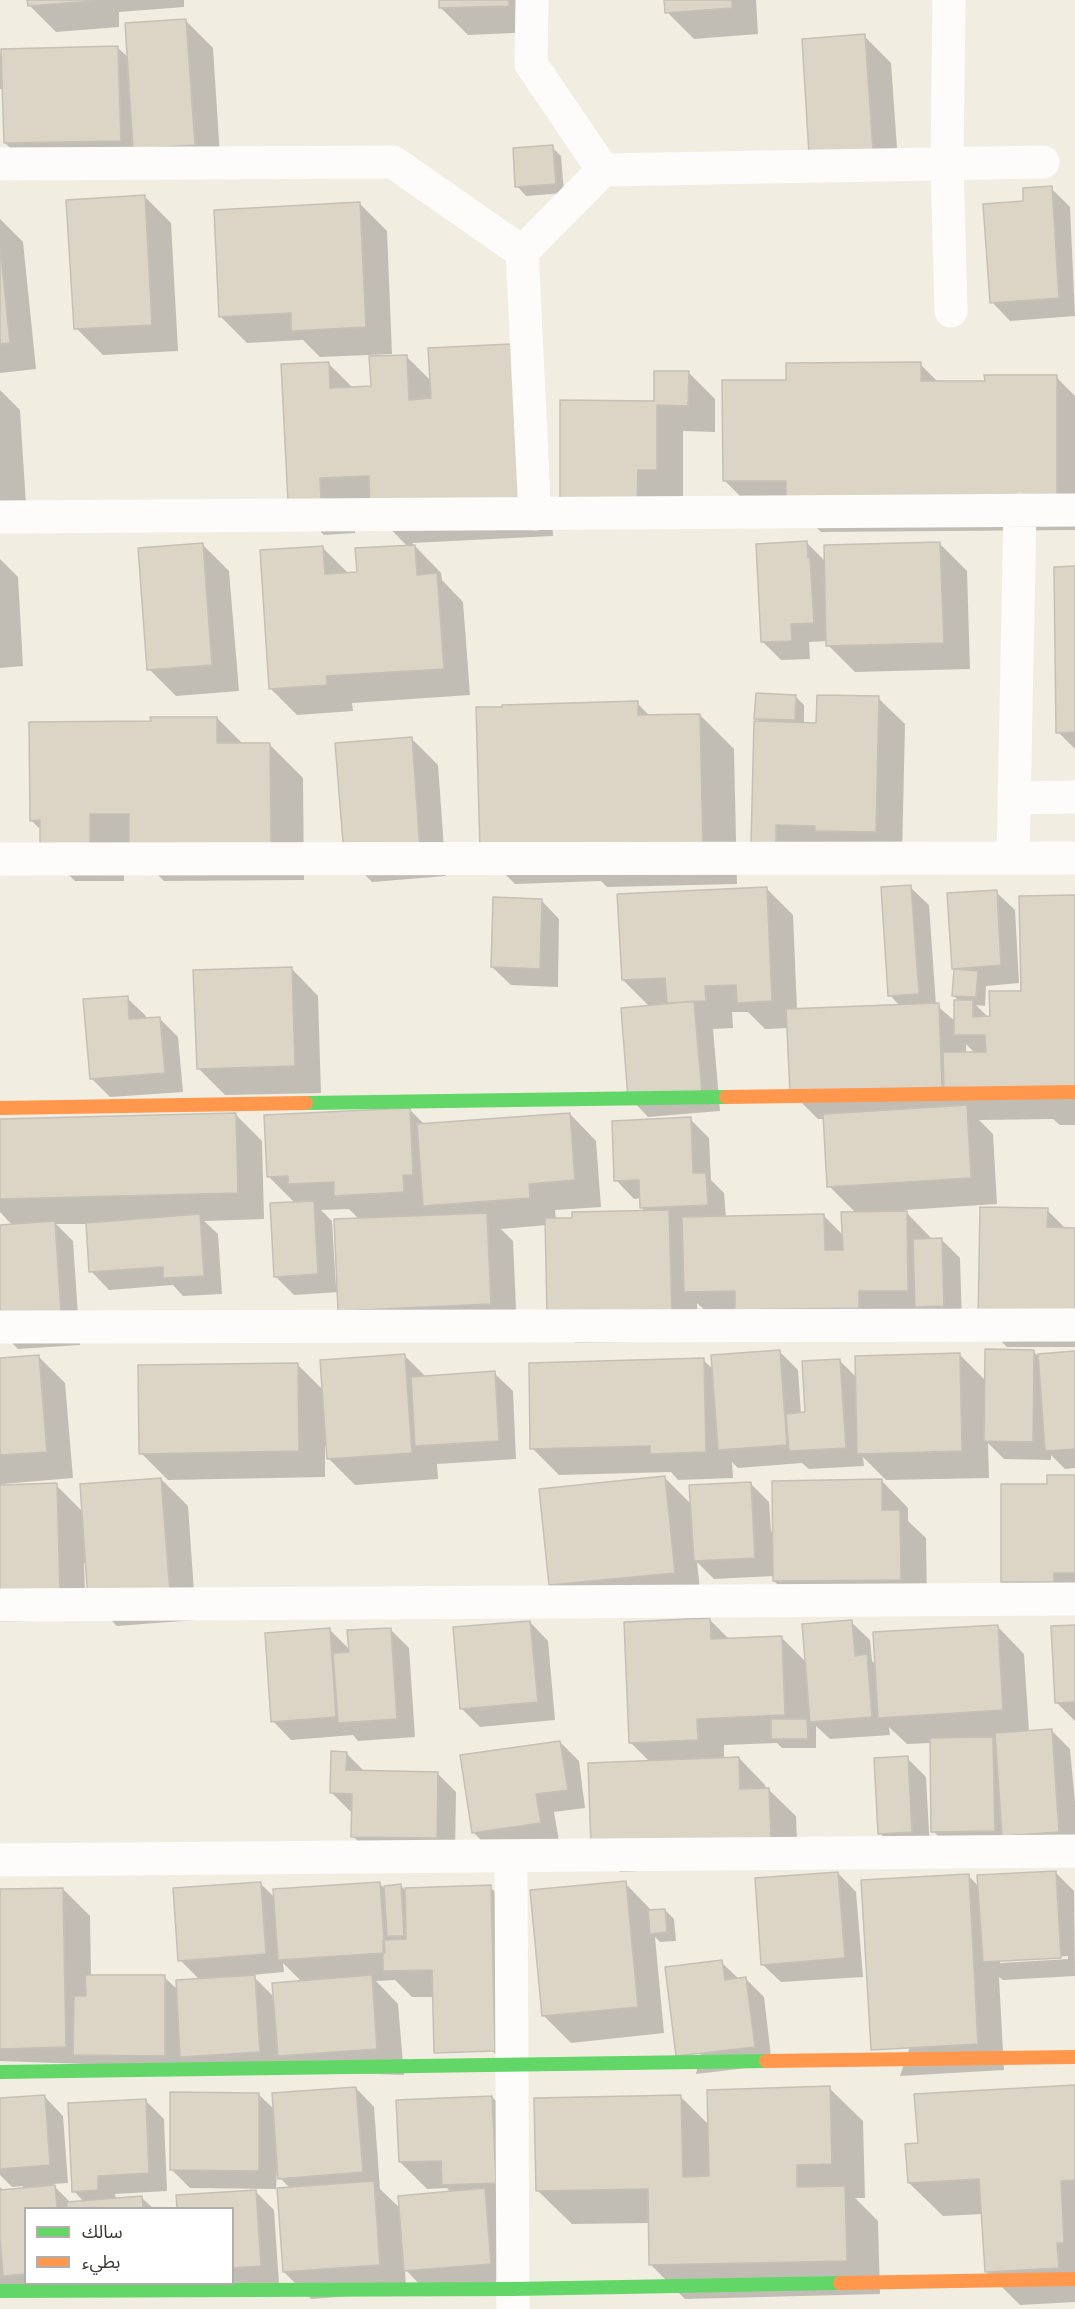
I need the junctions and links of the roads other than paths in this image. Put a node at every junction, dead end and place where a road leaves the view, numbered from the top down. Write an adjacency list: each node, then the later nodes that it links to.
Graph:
1 (532, 0): 6 (street)
2 (948, 0): 5 (street)
3 (1043, 162): 5 (street)
4 (0, 164): 7 (street)
5 (947, 164): 6 (street); 8 (street)
6 (603, 170): 7 (street)
7 (522, 252): 11 (street)
8 (951, 311)
9 (1020, 510): 10 (street); 11 (street); 14 (street)
10 (1075, 510)
11 (535, 513): 12 (street)
12 (0, 517)
13 (1075, 797): 14 (street)
14 (1014, 798): 15 (street)
15 (1013, 858): 16 (street); 17 (street)
16 (1075, 858)
17 (0, 859)
18 (1075, 1092): 19 (street)
19 (0, 1108)
20 (1075, 1325): 21 (street)
21 (0, 1327)
22 (1075, 1599): 23 (street)
23 (0, 1605)
24 (1075, 1851): 25 (street)
25 (511, 1857): 26 (street); 28 (street)
26 (0, 1860)
27 (1075, 2057): 28 (street)
28 (512, 2065): 29 (street); 32 (street)
29 (0, 2072)
30 (1075, 2278): 32 (street)
31 (0, 2291): 32 (street)
32 (513, 2299)

